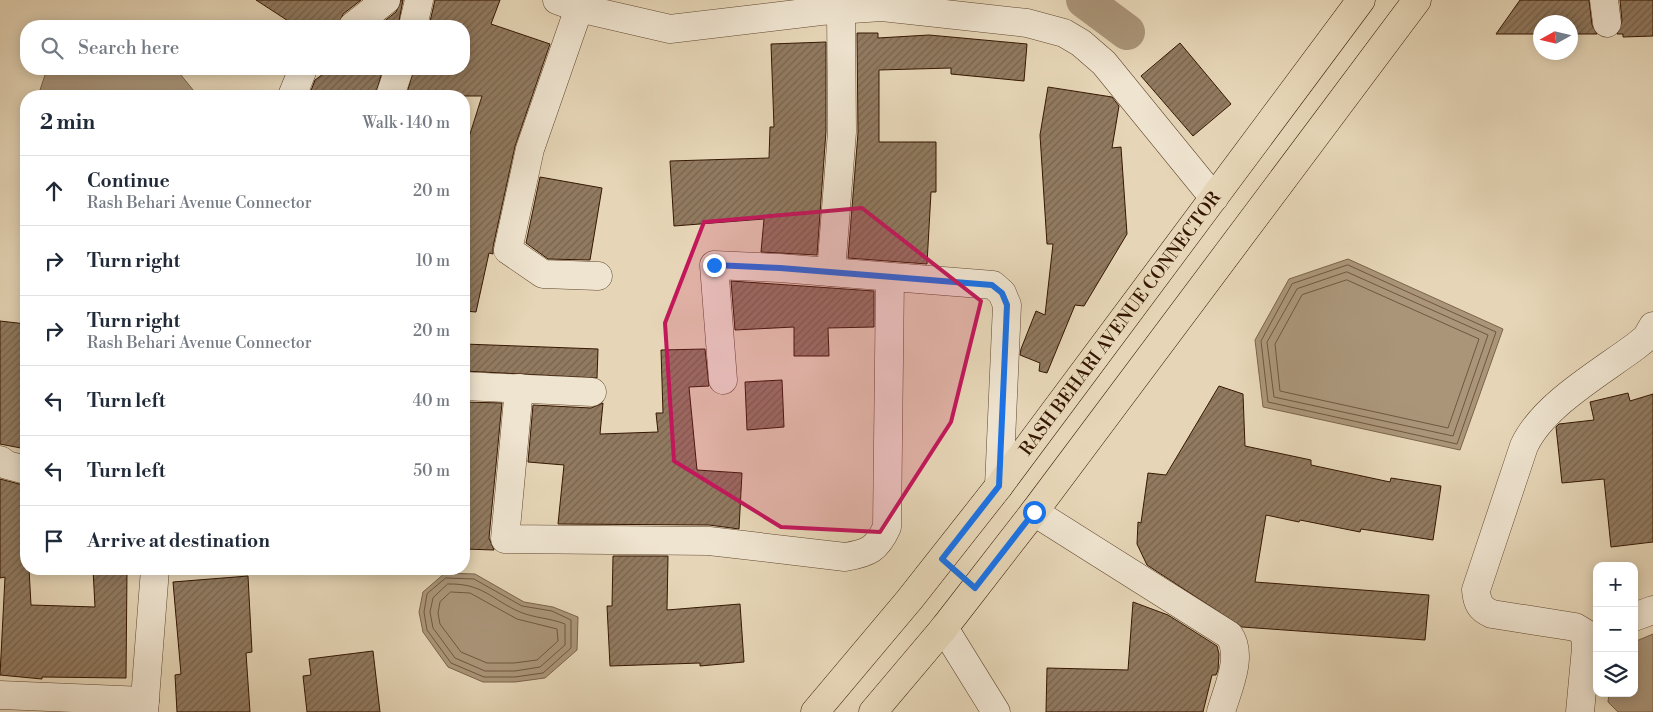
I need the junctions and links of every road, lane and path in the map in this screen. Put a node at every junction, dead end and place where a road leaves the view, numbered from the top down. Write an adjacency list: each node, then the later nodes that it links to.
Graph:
1 (386, 0): 7 (street)
2 (419, 0): 8 (street)
3 (1362, 0): 13 (main road, RASH BEHARI AVENUE CONNECTOR)
4 (1417, 0): 25 (main road)
5 (568, 4): 6 (street); 15 (street)
6 (842, 10): 13 (street); 14 (street)
7 (361, 20)
8 (414, 20)
9 (301, 75): 11 (street)
10 (397, 75): 12 (street)
11 (294, 90)
12 (392, 90)
13 (1214, 198): 24 (main road, RASH BEHARI AVENUE CONNECTOR)
14 (831, 272): 16 (street); 18 (street)
15 (598, 276)
16 (890, 277): 20 (street); 24 (street)
17 (1653, 326): 32 (street)
18 (723, 380)
19 (470, 386): 20 (street)
20 (518, 388): 21 (street)
21 (592, 392)
22 (0, 460): 23 (street)
23 (20, 468)
24 (999, 486): 26 (main road, RASH BEHARI AVENUE CONNECTOR)
25 (1034, 512): 28 (main road); 38 (street)
26 (942, 559): 28 (main road); 35 (main road, RASH BEHARI AVENUE CONNECTOR)
27 (155, 575): 34 (street)
28 (975, 588): 31 (main road)
29 (1653, 610): 30 (street)
30 (1638, 616)
31 (944, 628): 36 (main road); 37 (street)
32 (1591, 631): 39 (street)
33 (0, 695): 34 (street)
34 (145, 706)
35 (815, 712)
36 (872, 712)
37 (996, 712)
38 (1221, 712)
39 (1580, 712)

